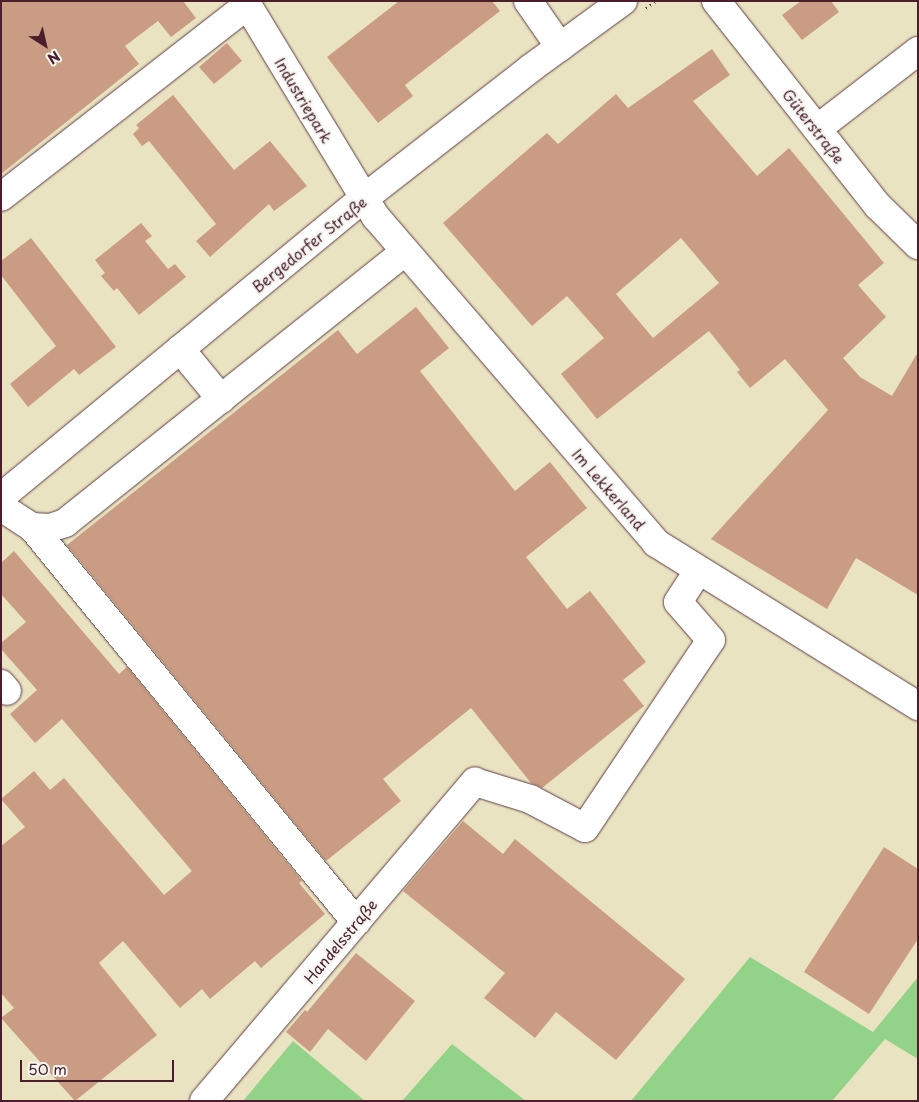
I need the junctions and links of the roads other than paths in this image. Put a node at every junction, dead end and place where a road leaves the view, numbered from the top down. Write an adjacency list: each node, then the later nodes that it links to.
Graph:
1 (528, 1): 5 (street)
2 (624, 1): 5 (street, Bergedorfer Straße)
3 (716, 1): 7 (street, Güterstraße)
4 (246, 3): 8 (street); 9 (street, Industriepark)
5 (560, 47): 9 (street, Bergedorfer Straße)
6 (918, 51): 7 (street)
7 (817, 129): 10 (street, Güterstraße)
8 (1, 196)
9 (363, 199): 11 (street, Im Lekkerland); 12 (street, Bergedorfer Straße)
10 (918, 245)
11 (405, 252): 13 (street); 17 (street, Im Lekkerland)
12 (180, 349): 13 (street); 14 (street, Bergedorfer Straße)
13 (221, 399): 16 (street)
14 (1, 497)
15 (1, 507): 16 (street)
16 (32, 527): 19 (street)
17 (700, 570): 18 (street, Im Lekkerland); 19 (street, Handelsstraße)
18 (918, 706)
19 (356, 922): 20 (street, Handelsstraße)
20 (204, 1101)

